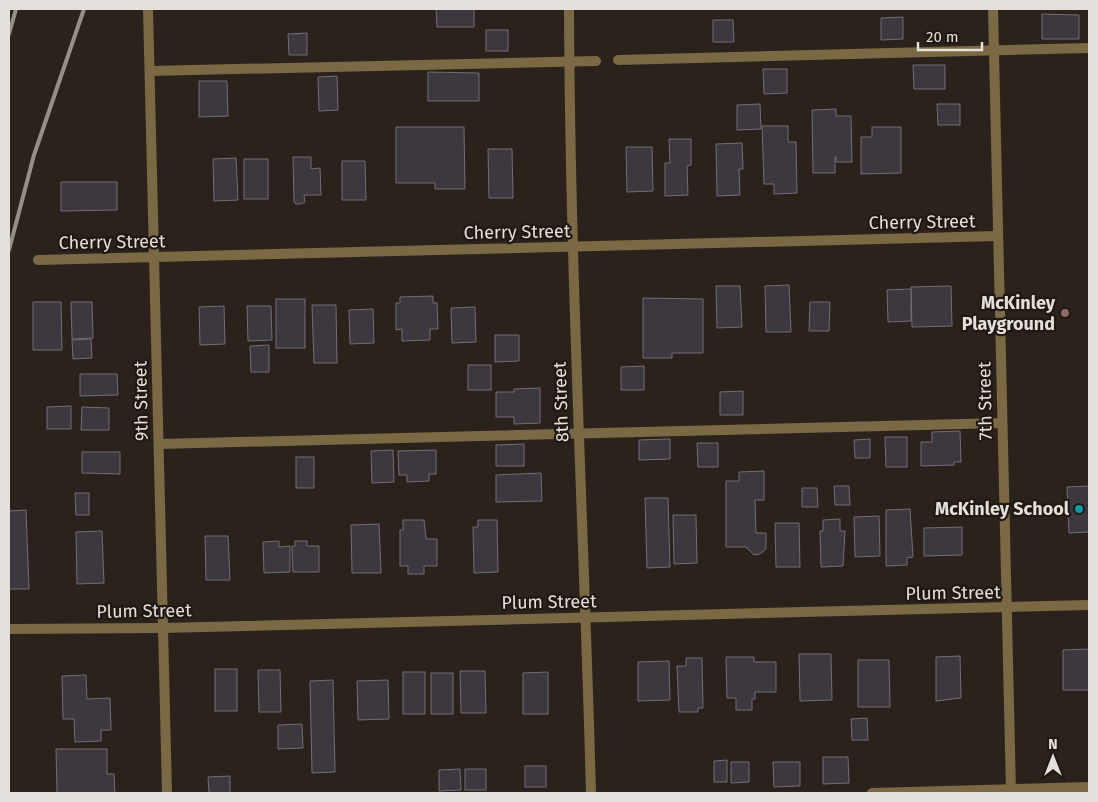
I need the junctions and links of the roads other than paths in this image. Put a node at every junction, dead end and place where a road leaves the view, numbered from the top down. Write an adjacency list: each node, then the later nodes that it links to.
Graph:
1 (148, 9): 9 (street, 9th Street)
2 (569, 9): 8 (street, 8th Street)
3 (993, 9): 5 (street, 7th Street)
4 (1089, 48): 5 (street)
5 (994, 51): 6 (street); 10 (street, 7th Street)
6 (618, 60)
7 (596, 61): 8 (street)
8 (569, 62): 9 (street); 11 (street, 8th Street)
9 (150, 71): 12 (street, 9th Street)
10 (998, 236): 11 (street, Cherry Street); 14 (street, 7th Street)
11 (574, 247): 12 (street, Cherry Street); 15 (street, 8th Street)
12 (154, 258): 13 (street, Cherry Street); 16 (street, 9th Street)
13 (38, 260)
14 (1002, 423): 15 (street); 18 (street, 7th Street)
15 (578, 434): 16 (street); 19 (street, 8th Street)
16 (158, 444): 20 (street, 9th Street)
17 (1089, 605): 18 (street, Plum Street)
18 (1006, 607): 19 (street, Plum Street); 23 (street, 7th Street)
19 (586, 617): 20 (street, Plum Street); 25 (street, 8th Street)
20 (163, 628): 21 (street, Plum Street); 24 (street, 9th Street)
21 (9, 629)
22 (1089, 787): 23 (street)
23 (1011, 791): 26 (street)
24 (167, 793)
25 (591, 793)
26 (872, 793)

